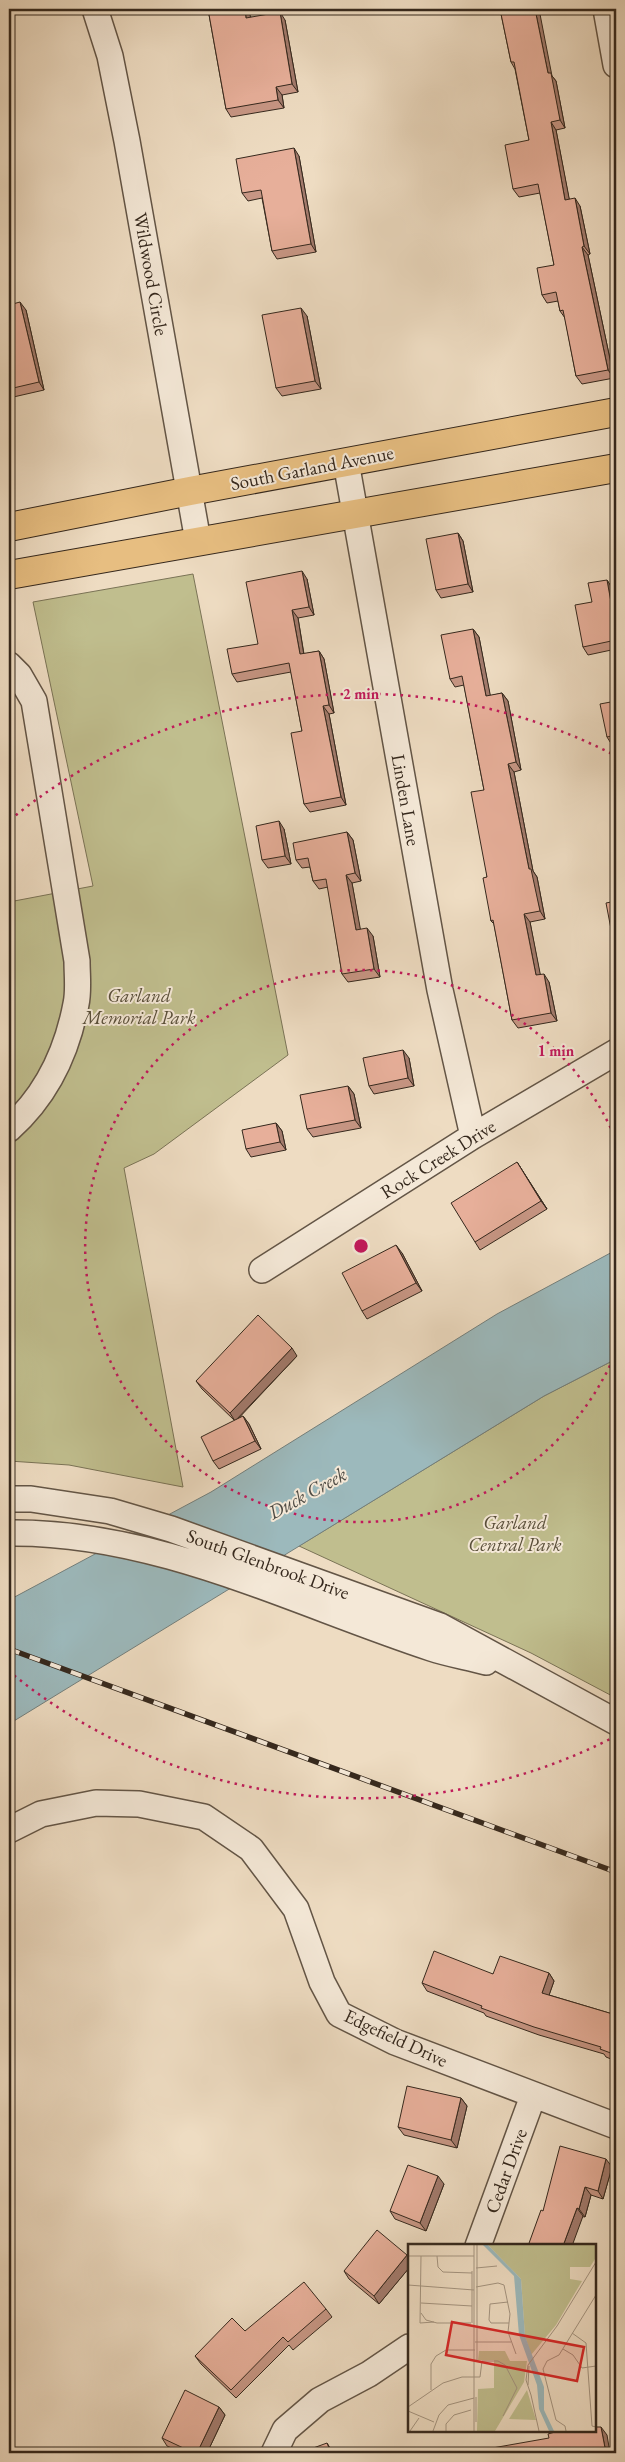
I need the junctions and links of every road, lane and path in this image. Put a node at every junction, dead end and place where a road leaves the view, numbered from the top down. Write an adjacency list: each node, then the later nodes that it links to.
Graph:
1 (95, 9): 7 (street, Wildwood Circle)
2 (606, 9): 3 (street)
3 (616, 65)
4 (616, 412): 5 (main road, South Garland Avenue)
5 (346, 462): 7 (main road, South Garland Avenue); 8 (street, Linden Lane)
6 (616, 468): 8 (main road)
7 (190, 491): 9 (main road, South Garland Avenue); 10 (street, Wildwood Circle)
8 (356, 512): 10 (main road); 15 (street, Linden Lane)
9 (9, 527)
10 (198, 541): 11 (main road)
11 (9, 575)
12 (9, 666): 14 (street)
13 (616, 1052): 15 (street, Rock Creek Drive)
14 (9, 1129)
15 (473, 1136): 16 (street, Rock Creek Drive)
16 (262, 1270)
17 (9, 1499): 19 (street, South Glenbrook Drive)
18 (9, 1533): 19 (street, South Glenbrook Drive)
19 (515, 1668): 20 (street, South Glenbrook Drive)
20 (616, 1722)
21 (9, 1830): 22 (street, Edgefield Drive)
22 (533, 2096): 23 (street, Edgefield Drive); 24 (street, Cedar Drive)
23 (616, 2126)
24 (479, 2244)
25 (408, 2347): 26 (street)
26 (274, 2453)

